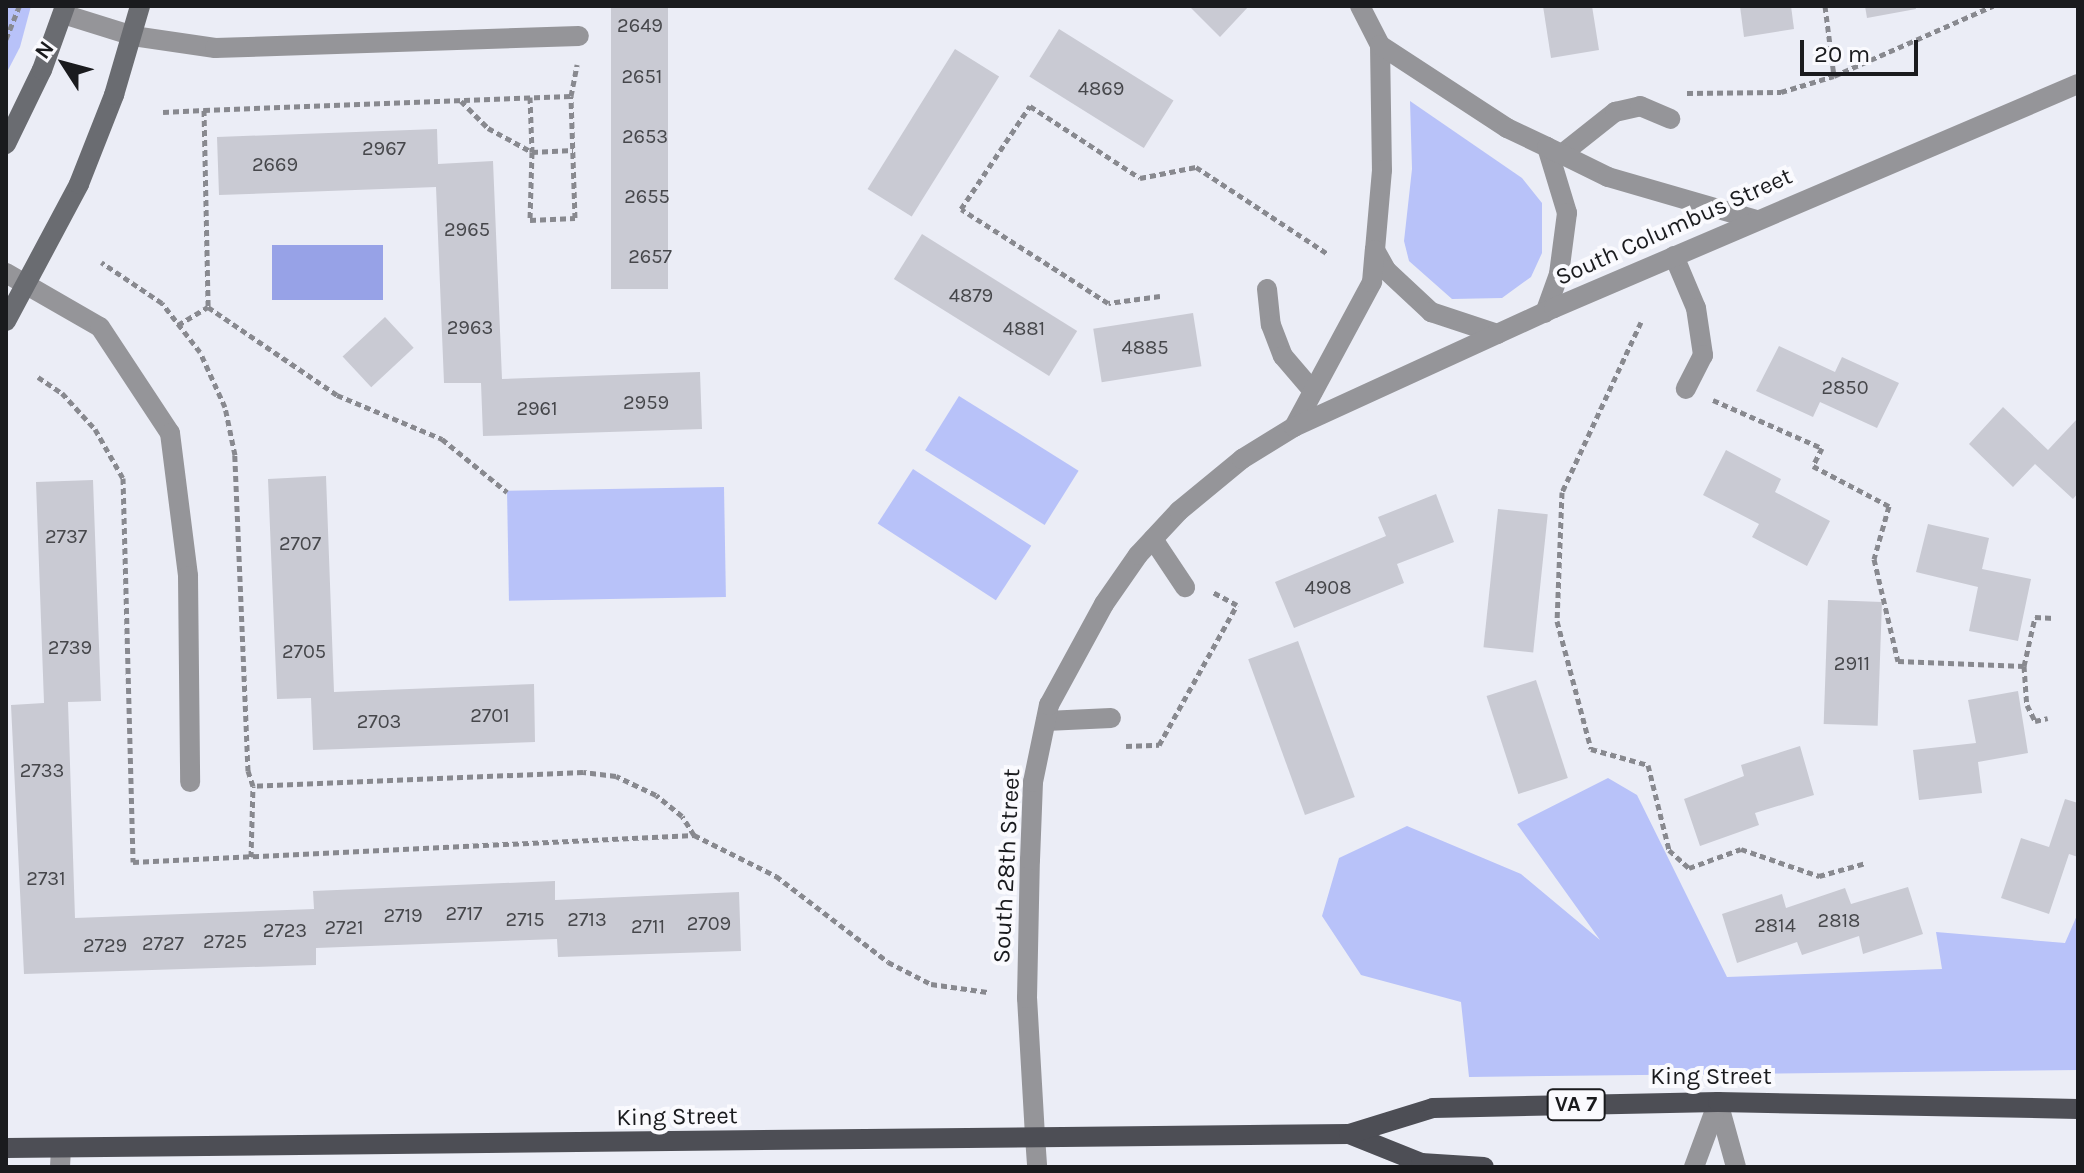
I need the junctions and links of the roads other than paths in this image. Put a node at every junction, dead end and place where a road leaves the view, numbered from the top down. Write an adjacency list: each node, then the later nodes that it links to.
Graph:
1 (140, 6): 4 (main road)
2 (1360, 6): 6 (street)
3 (64, 10): 4 (street); 9 (main road)
4 (133, 36): 5 (street); 15 (main road)
5 (579, 36)
6 (1380, 45): 10 (street); 12 (street)
7 (2078, 84): 11 (street, South Columbus Street)
8 (1670, 119): 10 (street)
9 (6, 144)
10 (1554, 151): 11 (street); 17 (street)
11 (1756, 220): 13 (street, South Columbus Street)
12 (1375, 250): 19 (street); 21 (street)
13 (1674, 256): 17 (street, South Columbus Street); 20 (street)
14 (6, 273): 15 (street)
15 (28, 285): 18 (main road); 27 (street)
16 (1267, 289): 21 (street)
17 (1545, 313): 19 (street, South Columbus Street)
18 (6, 321)
19 (1497, 334): 22 (street, South Columbus Street)
20 (1686, 389)
21 (1313, 391): 22 (street)
22 (1294, 427): 23 (street, South 28th Street)
23 (1153, 539): 24 (street); 26 (street, South 28th Street)
24 (1195, 587)
25 (1111, 718): 26 (street)
26 (1046, 721): 31 (street, South 28th Street)
27 (190, 782)
28 (1718, 1102): 29 (main road, King Street / VA 7); 30 (main road, King Street / VA 7); 37 (street); 38 (street)
29 (2078, 1109)
30 (1349, 1134): 31 (main road, King Street / VA 7); 34 (main road, King Street / VA 7)
31 (1035, 1136): 33 (main road, King Street / VA 7); 35 (street, South 28th Street)
32 (6, 1148): 33 (main road, King Street / VA 7)
33 (61, 1158)
34 (1422, 1165): 36 (main road, King Street / VA 7)
35 (1037, 1167)
36 (1484, 1167)
37 (1694, 1167)
38 (1736, 1167)

